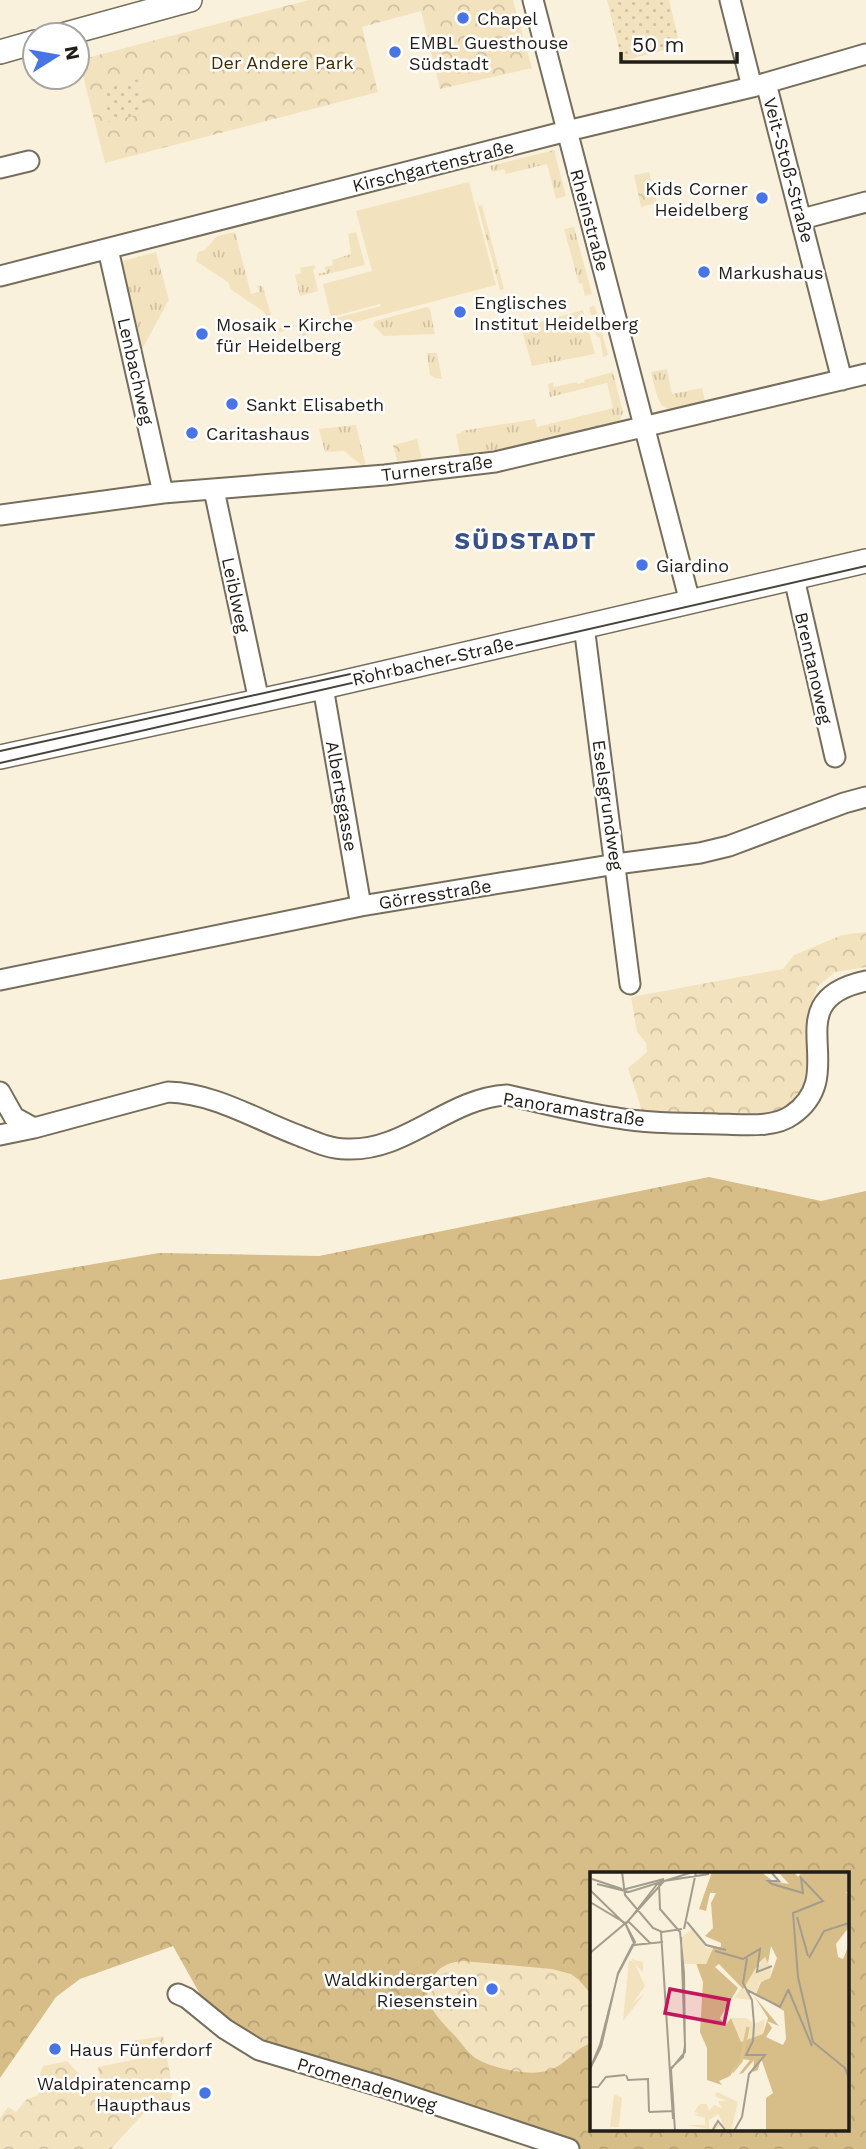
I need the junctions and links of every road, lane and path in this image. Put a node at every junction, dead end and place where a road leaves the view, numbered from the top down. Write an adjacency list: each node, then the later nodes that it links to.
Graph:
1 (533, 0): 9 (street, Rheinstraße)
2 (730, 0): 8 (street, Veit-Stoß-Straße)
3 (176, 2): 4 (main road)
4 (91, 27)
5 (21, 46): 6 (main road)
6 (0, 52)
7 (866, 54): 8 (street, Kirschgartenstraße)
8 (759, 85): 9 (street, Kirschgartenstraße); 13 (street, Veit-Stoß-Straße)
9 (567, 131): 14 (street, Kirschgartenstraße); 18 (street, Rheinstraße)
10 (29, 161): 11 (street)
11 (0, 168)
12 (866, 202): 13 (street)
13 (802, 219): 17 (street, Veit-Stoß-Straße)
14 (108, 248): 15 (street, Kirschgartenstraße); 20 (street, Lenbachweg)
15 (0, 276)
16 (866, 374): 17 (street, Turnerstraße)
17 (842, 380): 18 (street, Turnerstraße)
18 (645, 427): 19 (street, Turnerstraße); 24 (street, Rheinstraße)
19 (214, 490): 20 (street, Turnerstraße); 27 (street, Leiblweg)
20 (163, 494): 21 (street, Turnerstraße)
21 (0, 515)
22 (866, 561): 23 (main road, Rohrbacher Straße)
23 (794, 578): 24 (main road, Rohrbacher Straße); 29 (street, Brentanoweg)
24 (690, 602): 25 (main road, Rohrbacher Straße)
25 (584, 626): 26 (main road, Rohrbacher Straße); 31 (street, Eselsgrundweg)
26 (323, 687): 27 (main road, Rohrbacher Straße); 32 (street, Albertsgasse)
27 (259, 701): 28 (main road, Rohrbacher Straße)
28 (0, 757)
29 (835, 757)
30 (866, 797): 31 (street, Görresstraße)
31 (616, 864): 32 (street, Görresstraße); 35 (street, Eselsgrundweg)
32 (361, 906): 33 (street, Görresstraße)
33 (0, 980)
34 (866, 981): 37 (street, Panoramastraße)
35 (630, 984)
36 (0, 1092): 37 (street)
37 (34, 1128): 38 (street, Panoramastraße)
38 (0, 1135)
39 (178, 1994): 40 (street, Promenadenweg)
40 (569, 2149)

